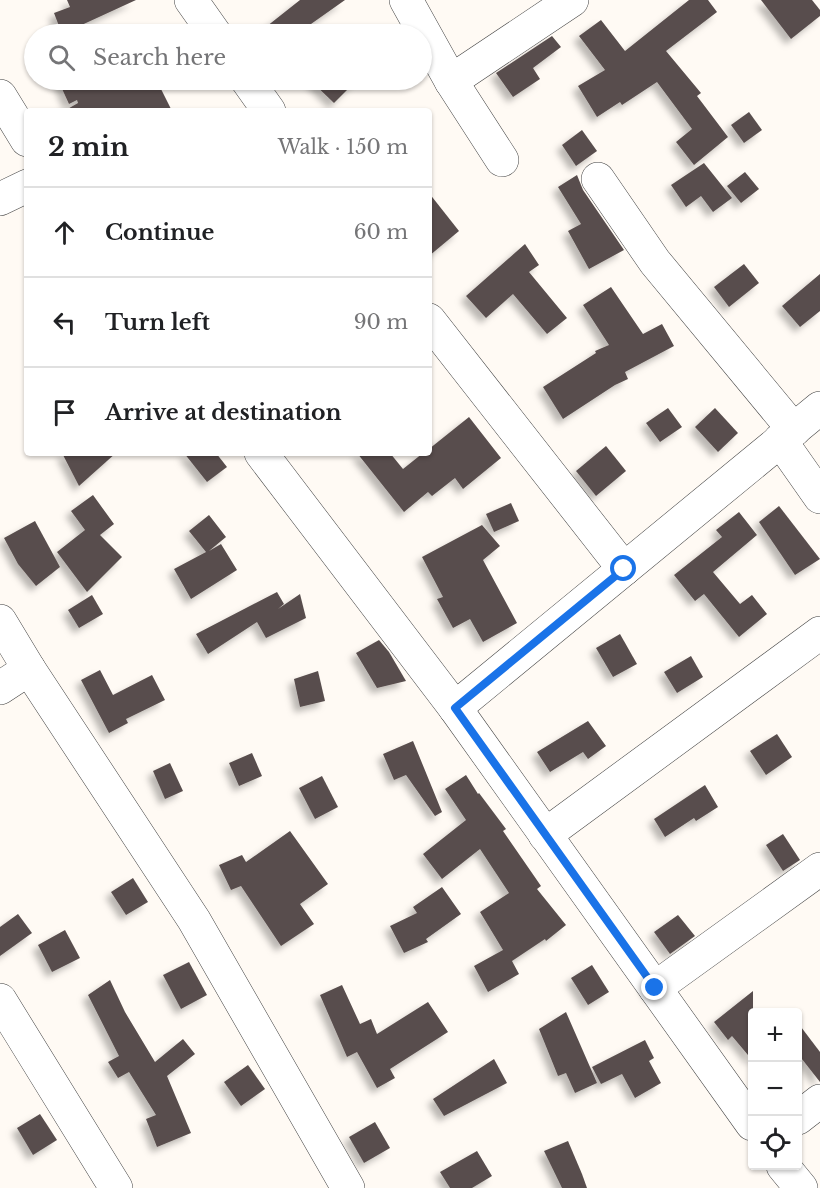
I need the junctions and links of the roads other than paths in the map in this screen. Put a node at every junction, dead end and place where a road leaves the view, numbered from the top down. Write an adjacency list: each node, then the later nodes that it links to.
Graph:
1 (191, 0): 4 (street)
2 (406, 0): 5 (street)
3 (572, 0): 7 (street)
4 (208, 24)
5 (419, 24)
6 (432, 47): 7 (street)
7 (451, 81): 12 (street)
8 (254, 90): 10 (street)
9 (0, 96): 11 (street)
10 (267, 108)
11 (24, 135)
12 (502, 160)
13 (598, 179): 18 (street)
14 (24, 187): 15 (street)
15 (0, 199)
16 (432, 324): 21 (street)
17 (820, 408): 18 (street)
18 (787, 435): 20 (street); 21 (street)
19 (263, 456): 26 (street)
20 (820, 497)
21 (624, 569): 26 (street)
22 (0, 621): 24 (street)
23 (820, 633): 27 (street)
24 (29, 669): 25 (street); 36 (street)
25 (0, 688)
26 (455, 708): 27 (street)
27 (545, 835): 29 (street)
28 (820, 869): 29 (street)
29 (655, 988): 33 (street)
30 (0, 1000): 35 (street)
31 (820, 1101): 32 (street)
32 (801, 1116)
33 (748, 1117)
34 (786, 1170): 37 (street)
35 (116, 1188)
36 (348, 1188)
37 (801, 1188)

